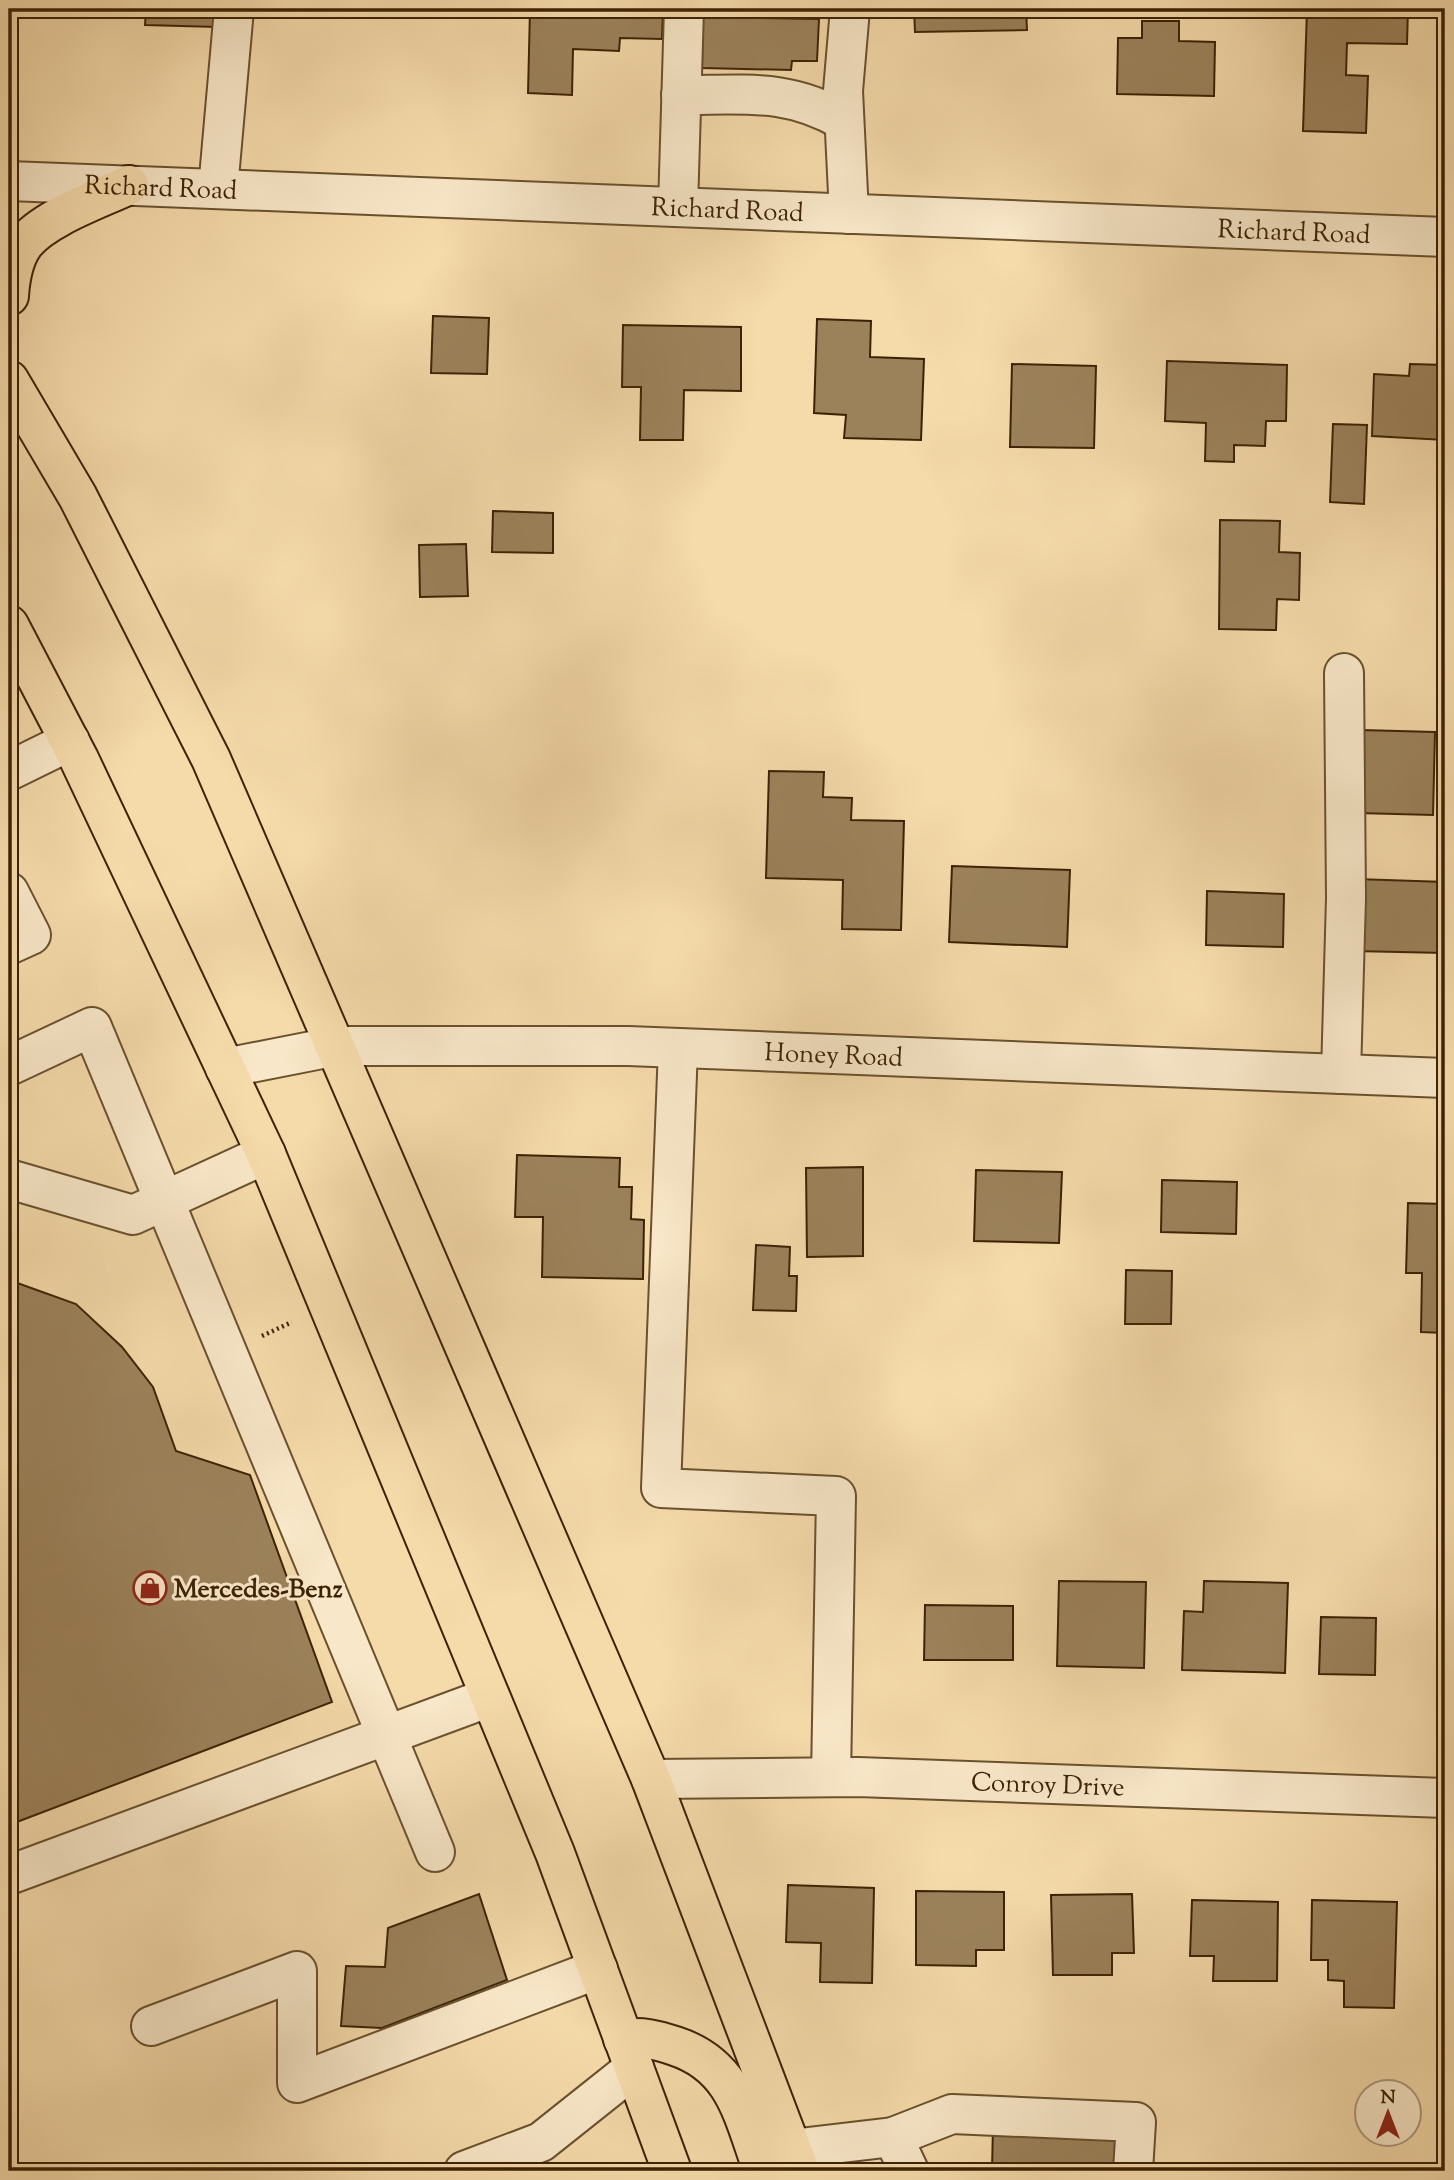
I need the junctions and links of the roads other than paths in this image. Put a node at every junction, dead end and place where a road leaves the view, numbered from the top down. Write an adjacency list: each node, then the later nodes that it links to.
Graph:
1 (234, 9): 8 (street)
2 (684, 9): 4 (street)
3 (850, 9): 5 (street)
4 (681, 96): 5 (street); 9 (street)
5 (844, 121): 10 (street)
6 (9, 181): 7 (street, Richard Road)
7 (129, 185): 8 (street, Richard Road); 12 (main road)
8 (218, 189): 9 (street, Richard Road)
9 (678, 207): 10 (street, Richard Road)
10 (849, 214): 11 (street, Richard Road)
11 (1445, 237)
12 (9, 296)
13 (9, 380): 20 (main road)
14 (9, 625): 16 (main road)
15 (1344, 673): 24 (street)
16 (70, 741): 17 (street); 23 (main road)
17 (9, 771)
18 (9, 892): 19 (street)
19 (9, 946)
20 (337, 1046): 21 (street, Honey Road); 23 (street, Honey Road); 32 (main road)
21 (678, 1048): 24 (street, Honey Road); 31 (street)
22 (9, 1066): 28 (street)
23 (225, 1068): 26 (main road)
24 (1341, 1074): 25 (street, Honey Road)
25 (1445, 1078)
26 (266, 1154): 28 (street); 29 (main road)
27 (9, 1179): 28 (street)
28 (164, 1200): 30 (street)
29 (490, 1697): 30 (street); 36 (main road)
30 (388, 1734): 34 (street); 35 (street)
31 (831, 1777): 32 (street, Conroy Drive); 33 (street, Conroy Drive)
32 (652, 1779): 41 (main road)
33 (1445, 1798)
34 (435, 1852)
35 (9, 1875)
36 (598, 1969): 37 (street); 38 (main road)
37 (151, 2026)
38 (628, 2053): 40 (street); 41 (main road); 43 (main road)
39 (893, 2137): 41 (street); 44 (street); 45 (street)
40 (539, 2158): 42 (street)
41 (785, 2164)
42 (464, 2171)
43 (672, 2171)
44 (909, 2171)
45 (1133, 2171)

